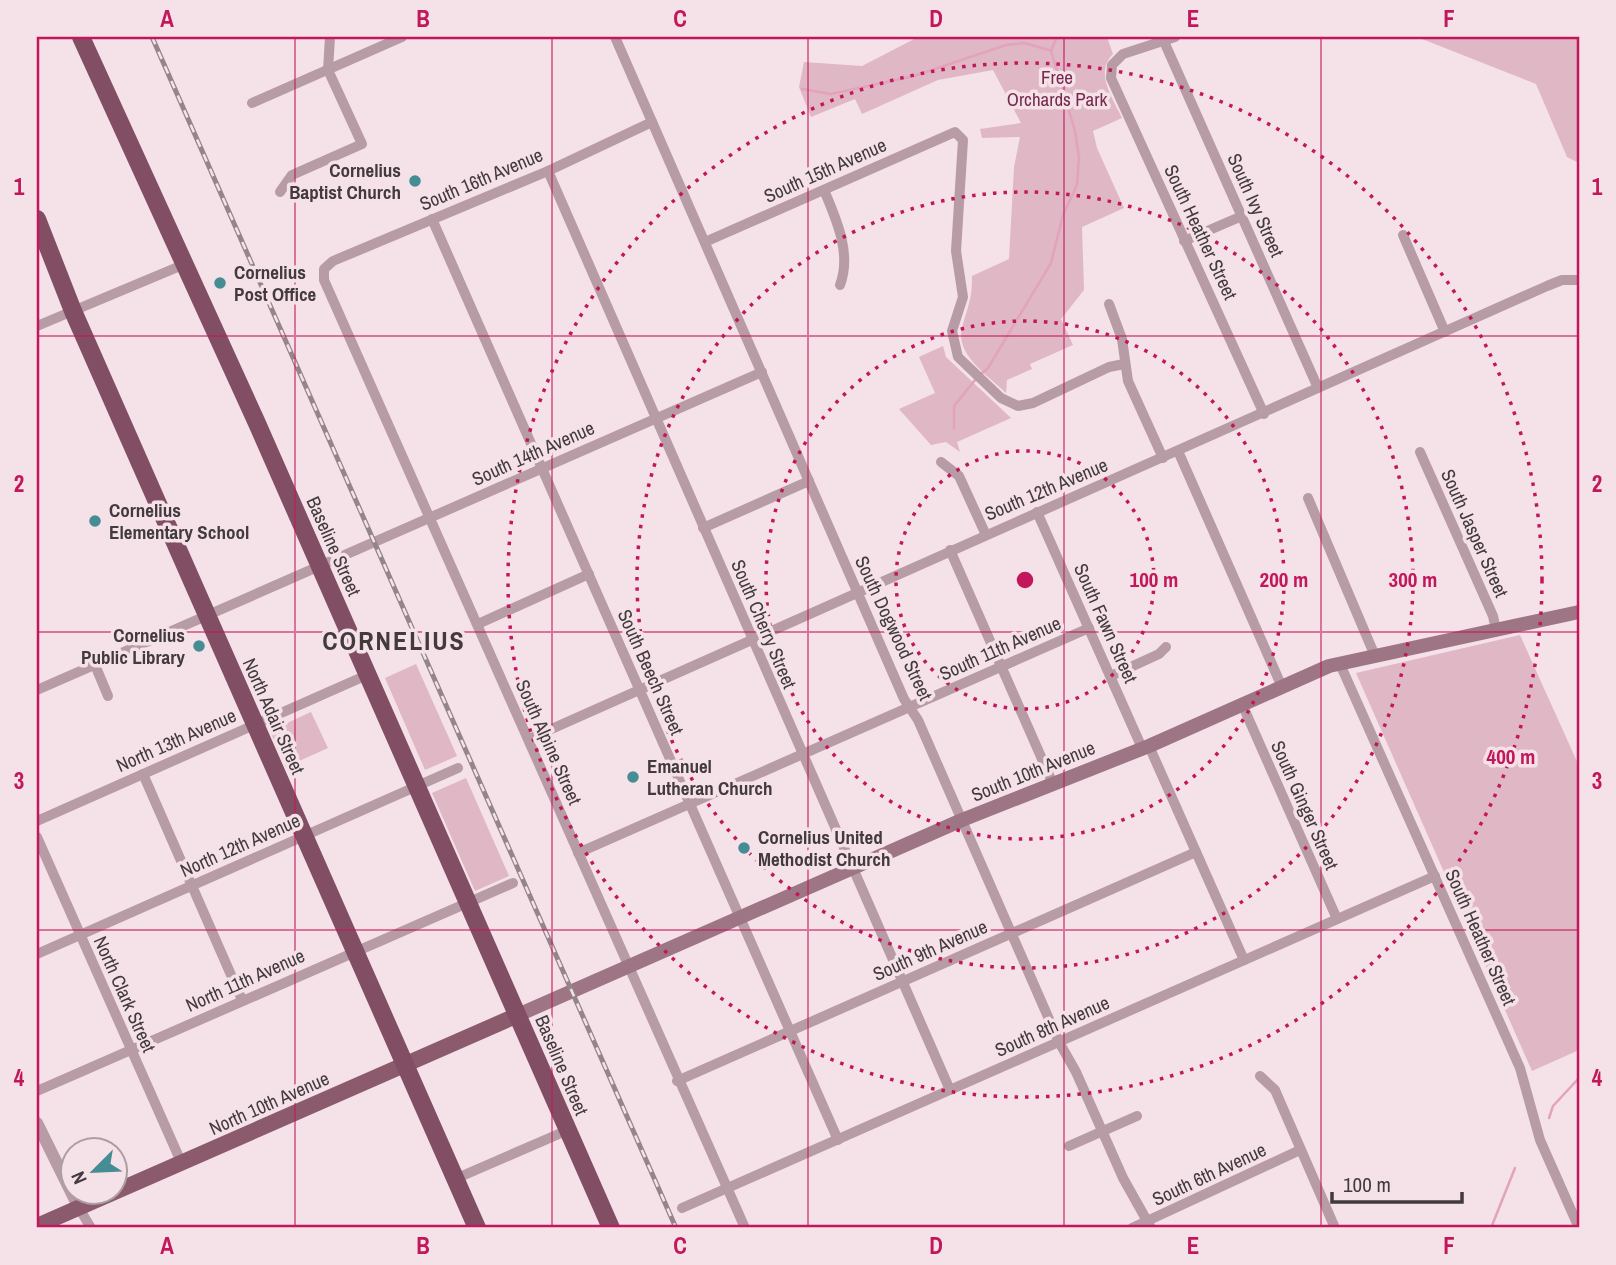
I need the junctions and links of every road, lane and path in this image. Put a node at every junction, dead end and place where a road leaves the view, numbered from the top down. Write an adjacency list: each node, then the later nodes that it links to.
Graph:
1 (81, 37): 19 (highway, Baseline Street)
2 (330, 37): 7 (street)
3 (402, 37): 7 (street)
4 (615, 37): 9 (street, South Dogwood Street)
5 (1175, 37): 6 (street)
6 (1163, 38): 13 (street, South Ivy Street); 17 (street, South Heather Street)
7 (328, 70): 8 (street); 12 (street)
8 (252, 103)
9 (652, 122): 10 (street, South 16th Avenue); 18 (street, South Dogwood Street)
10 (548, 171): 15 (street, South 16th Avenue); 31 (street, South Cherry Street)
11 (824, 190): 18 (street, South 15th Avenue); 22 (street); 27 (street, South 15th Avenue)
12 (280, 192)
13 (1242, 216): 17 (street); 29 (street, South Ivy Street)
14 (37, 219): 24 (highway, North Adair Street)
15 (432, 219): 20 (street, South 16th Avenue); 36 (street, South Beech Street)
16 (1403, 235): 26 (street)
17 (1184, 241): 30 (street, South Heather Street)
18 (705, 242): 28 (street, South Dogwood Street)
19 (186, 264): 24 (street); 44 (highway, Baseline Street)
20 (324, 269): 40 (street, South Alpine Street)
21 (1579, 281): 26 (street, South 12th Avenue)
22 (840, 285)
23 (1109, 304): 27 (street)
24 (73, 312): 25 (street); 48 (highway, North Adair Street)
25 (37, 326)
26 (1445, 332): 29 (street, South 12th Avenue)
27 (1124, 364): 34 (street)
28 (762, 372): 31 (street, South 14th Avenue); 37 (street, South Dogwood Street)
29 (1318, 388): 30 (street, South 12th Avenue)
30 (1264, 414): 32 (street, South 12th Avenue)
31 (654, 419): 36 (street, South 14th Avenue); 41 (street, South Cherry Street)
32 (1178, 451): 34 (street, South 12th Avenue); 60 (street)
33 (1420, 452): 51 (street, South Jasper Street)
34 (1163, 458): 39 (street, South 12th Avenue)
35 (941, 462): 42 (street)
36 (542, 468): 40 (street, South 14th Avenue); 45 (street, South Beech Street)
37 (810, 481): 41 (street); 46 (street, South Dogwood Street)
38 (1307, 498): 54 (street)
39 (1037, 512): 42 (street, South 12th Avenue); 50 (street, South Fawn Street)
40 (431, 517): 44 (street, South 14th Avenue); 49 (street, South Alpine Street)
41 (703, 528): 52 (street, South Cherry Street)
42 (986, 534): 43 (street, South 12th Avenue)
43 (950, 550): 46 (street, South 12th Avenue); 57 (street)
44 (319, 566): 48 (street, South 14th Avenue); 58 (highway, Baseline Street)
45 (589, 574): 49 (street); 61 (street, South Beech Street)
46 (858, 592): 52 (street, South 12th Avenue); 65 (street, South Dogwood Street)
47 (1579, 612): 51 (main road, South 10th Avenue)
48 (207, 615): 56 (street, South 14th Avenue); 66 (highway, North Adair Street)
49 (478, 624): 67 (street, South Alpine Street)
50 (1089, 628): 57 (street, South 11th Avenue); 59 (street, South Fawn Street)
51 (1496, 629): 54 (main road, South 10th Avenue)
52 (751, 640): 61 (street, South 12th Avenue); 69 (street, South Cherry Street)
53 (1166, 647): 59 (street)
54 (1375, 656): 55 (main road, South 10th Avenue)
55 (1340, 664): 60 (main road, South 10th Avenue); 82 (street, South Heather Street)
56 (95, 665): 62 (street, South 14th Avenue); 63 (street)
57 (1003, 667): 65 (street, South 11th Avenue); 72 (street)
58 (367, 675): 66 (street, North 13th Avenue); 73 (highway, Baseline Street)
59 (1111, 676): 68 (street, South Fawn Street)
60 (1282, 687): 64 (main road, South 10th Avenue)
61 (639, 690): 67 (street, South 12th Avenue); 74 (street, South Beech Street)
62 (37, 691)
63 (108, 696)
64 (1242, 704): 68 (main road, South 10th Avenue); 87 (street, South Ginger Street)
65 (909, 707): 69 (street, South 11th Avenue); 75 (street, South Dogwood Street)
66 (255, 724): 71 (street, North 13th Avenue); 77 (highway, North Adair Street)
67 (529, 738): 79 (street, South Alpine Street)
68 (1146, 747): 72 (main road, South 10th Avenue); 80 (street, South Fawn Street)
69 (802, 755): 74 (street, South 11th Avenue); 81 (street, South Cherry Street)
70 (458, 768): 73 (street, North 12th Avenue)
71 (143, 774): 76 (street, North 13th Avenue); 84 (street)
72 (1053, 784): 75 (main road, South 10th Avenue)
73 (416, 787): 77 (street, North 12th Avenue); 85 (highway, Baseline Street)
74 (690, 804): 79 (street, South 11th Avenue); 86 (street, South Beech Street)
75 (962, 820): 81 (main road, South 10th Avenue); 88 (street, South Dogwood Street)
76 (37, 821)
77 (304, 836): 84 (street, North 12th Avenue); 90 (highway, North Adair Street)
78 (37, 837): 89 (street, North Clark Street)
79 (578, 852): 93 (street, South Alpine Street)
80 (1196, 852): 88 (street, South 9th Avenue); 92 (street, South Fawn Street)
81 (852, 868): 86 (main road, South 10th Avenue); 94 (street, South Cherry Street)
82 (1435, 876): 87 (street, South 8th Avenue); 125 (street, South Heather Street)
83 (513, 883): 85 (street)
84 (192, 886): 89 (street, North 12th Avenue); 95 (street)
85 (467, 903): 90 (street, North 11th Avenue); 96 (highway, Baseline Street)
86 (740, 918): 93 (main road, South 10th Avenue); 97 (street, South Beech Street)
87 (1337, 919): 92 (street, South 8th Avenue)
88 (1012, 933): 94 (street, South 9th Avenue); 98 (street, South Dogwood Street)
89 (80, 935): 91 (street, North 12th Avenue); 99 (street, North Clark Street)
90 (355, 950): 95 (street, North 11th Avenue); 100 (highway, North Adair Street)
91 (37, 954)
92 (1244, 960): 98 (street, South 8th Avenue)
93 (628, 967): 96 (main road, South 10th Avenue); 102 (street, South Alpine Street)
94 (902, 982): 97 (street, South 9th Avenue); 103 (street, South Cherry Street)
95 (242, 1000): 99 (street, North 11th Avenue)
96 (518, 1015): 100 (main road, North 10th Avenue); 107 (highway, Baseline Street)
97 (790, 1031): 102 (street, South 9th Avenue); 109 (street, South Beech Street)
98 (1059, 1042): 103 (street, South 8th Avenue); 108 (street, South Dogwood Street)
99 (130, 1049): 104 (street, North 11th Avenue); 112 (street, North Clark Street)
100 (405, 1066): 112 (main road, North 10th Avenue); 113 (highway, North Adair Street)
101 (1260, 1076): 111 (street)
102 (677, 1081): 114 (street, South Alpine Street)
103 (950, 1090): 109 (street, South 8th Avenue)
104 (37, 1091)
105 (1137, 1116): 108 (street)
106 (37, 1124): 115 (street)
107 (568, 1130): 113 (street); 121 (highway, Baseline Street)
108 (1102, 1131): 110 (street); 117 (street, South Dogwood Street)
109 (838, 1140): 114 (street, South 8th Avenue)
110 (1069, 1146)
111 (1300, 1150): 117 (street, South 6th Avenue); 124 (street)
112 (182, 1164): 115 (main road, North 10th Avenue)
113 (455, 1179): 120 (highway, North Adair Street)
114 (725, 1189): 116 (street, South 8th Avenue); 122 (street, South Alpine Street)
115 (79, 1208): 118 (main road, North 10th Avenue); 119 (street)
116 (682, 1208)
117 (1149, 1225): 123 (street, South 6th Avenue)
118 (37, 1226)
119 (91, 1228)
120 (477, 1228)
121 (611, 1228)
122 (745, 1228)
123 (1132, 1228)
124 (1335, 1228)
125 (1579, 1228)

